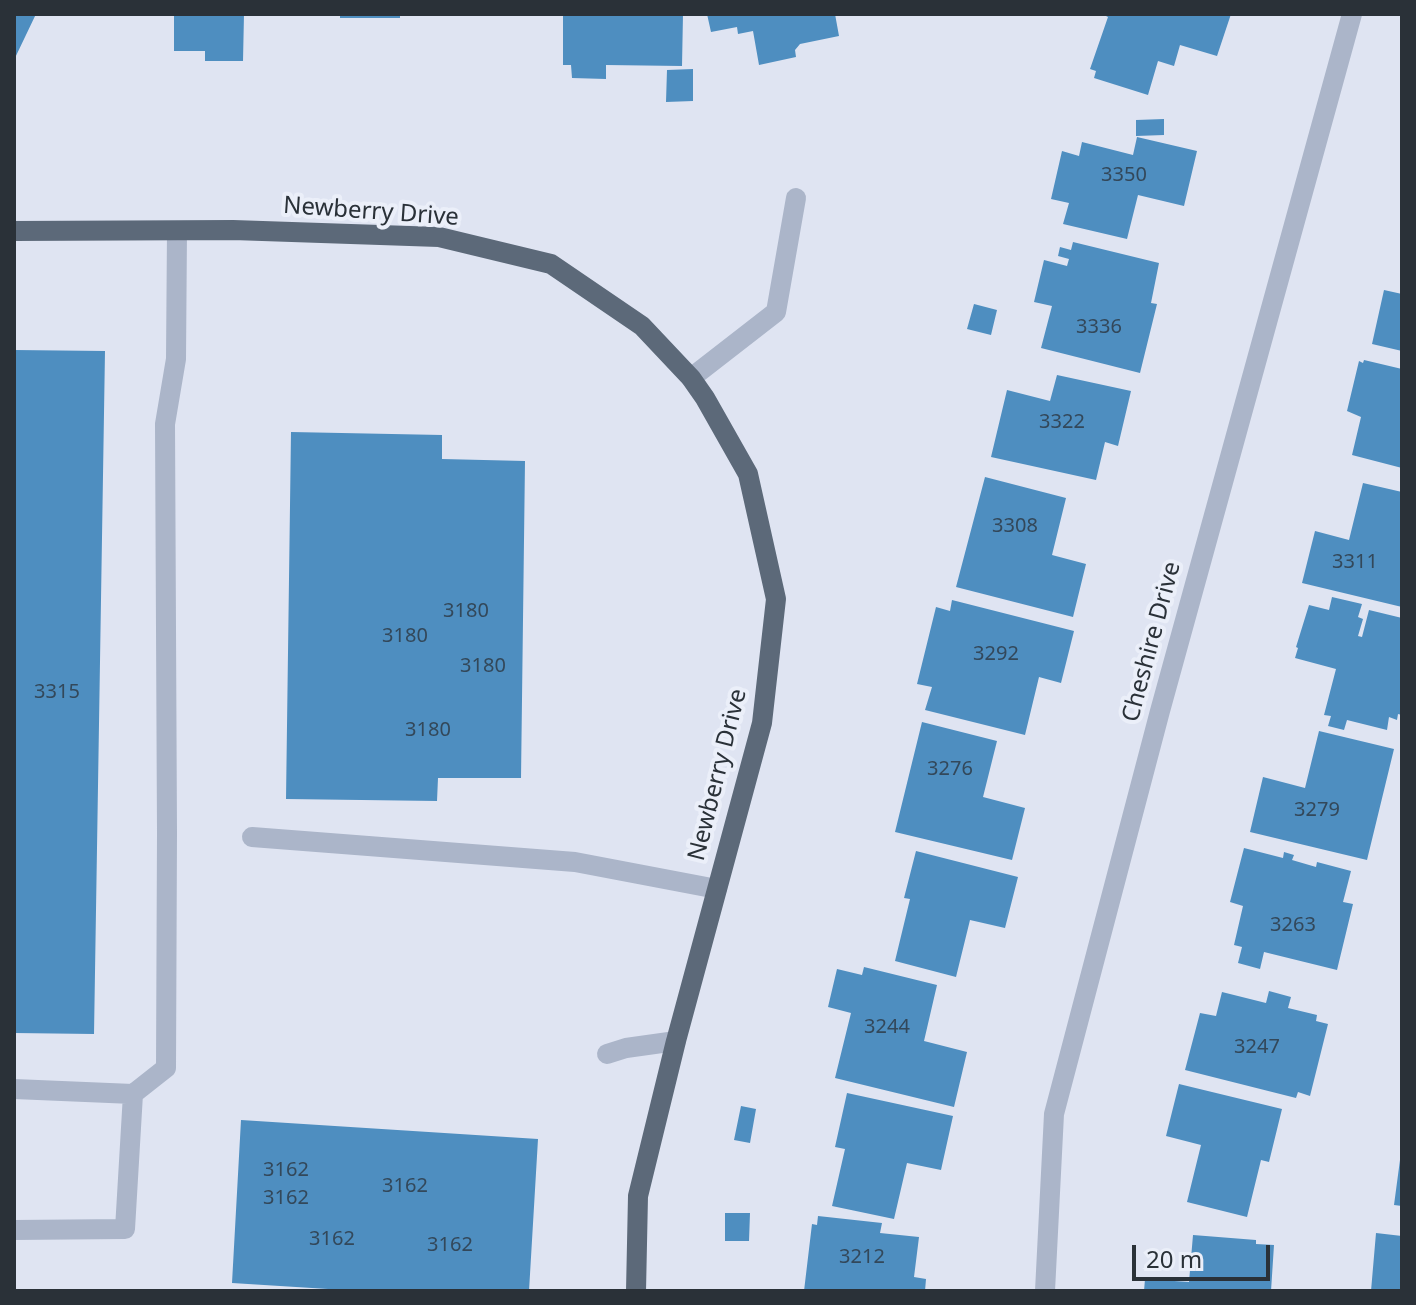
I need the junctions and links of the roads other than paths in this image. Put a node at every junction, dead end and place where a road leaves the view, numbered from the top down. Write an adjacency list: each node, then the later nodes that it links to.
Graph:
1 (1352, 14): 14 (street, Cheshire Drive)
2 (796, 198): 5 (street)
3 (14, 231): 4 (main road, Newberry Drive)
4 (177, 231): 5 (main road, Newberry Drive); 11 (street)
5 (691, 378): 7 (main road, Newberry Drive)
6 (252, 837): 7 (street)
7 (717, 889): 8 (main road, Newberry Drive)
8 (676, 1041): 9 (street); 13 (main road, Newberry Drive)
9 (607, 1054)
10 (14, 1089): 11 (street)
11 (133, 1094): 12 (street)
12 (14, 1230)
13 (636, 1291)
14 (1045, 1291)

